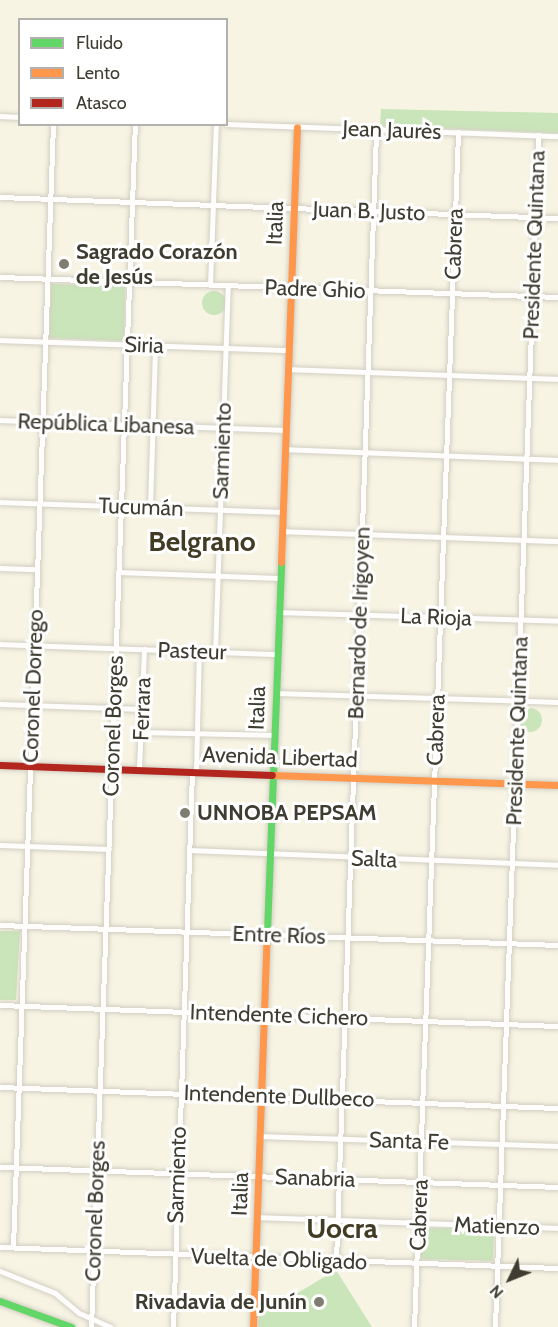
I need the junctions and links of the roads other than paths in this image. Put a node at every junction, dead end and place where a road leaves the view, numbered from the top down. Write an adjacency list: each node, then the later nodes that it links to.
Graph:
1 (0, 116): 2 (street)
2 (18, 117)
3 (228, 124): 7 (street, Jean Jaurès)
4 (53, 126): 13 (street, Coronel Dorrego)
5 (135, 126): 14 (street, Coronel Borges)
6 (216, 126): 15 (street)
7 (297, 127): 8 (street, Jean Jaurès); 16 (main road, Italia)
8 (376, 130): 9 (street, Jean Jaurès); 17 (street, Bernardo de Irigoyen)
9 (458, 132): 10 (street, Jean Jaurès); 18 (street, Cabrera)
10 (538, 135): 11 (street, Jean Jaurès); 19 (street, Presidente Quintana)
11 (558, 136)
12 (0, 197): 13 (street, Juan B. Justo)
13 (50, 199): 14 (street, Juan B. Justo); 22 (street, Coronel Dorrego)
14 (132, 202): 15 (street, Juan B. Justo); 23 (street, Coronel Borges)
15 (213, 205): 16 (street, Juan B. Justo); 24 (street)
16 (293, 208): 17 (street, Juan B. Justo); 26 (main road, Italia)
17 (374, 211): 18 (street, Juan B. Justo); 27 (street, Bernardo de Irigoyen)
18 (455, 214): 19 (street, Juan B. Justo); 28 (street, Cabrera)
19 (535, 217): 20 (street, Juan B. Justo); 29 (street, Presidente Quintana)
20 (558, 218)
21 (0, 277): 22 (street, Padre Ghio)
22 (47, 279): 23 (street, Padre Ghio); 32 (street, Coronel Dorrego)
23 (129, 282): 24 (street, Padre Ghio); 33 (street, Coronel Borges)
24 (210, 285): 25 (street, Padre Ghio)
25 (228, 286): 26 (street, Padre Ghio); 35 (street, Sarmiento)
26 (290, 288): 27 (street, Padre Ghio); 36 (main road, Italia)
27 (371, 291): 28 (street, Padre Ghio); 38 (street, Bernardo de Irigoyen)
28 (452, 294): 29 (street, Padre Ghio); 39 (street, Cabrera)
29 (532, 297): 30 (street, Padre Ghio); 40 (street, Presidente Quintana)
30 (558, 297)
31 (0, 340): 32 (street, Siria)
32 (45, 341): 33 (street, Siria); 43 (street, Coronel Dorrego)
33 (127, 344): 34 (street, Siria); 44 (street, Coronel Borges)
34 (155, 345): 35 (street, Siria); 45 (street)
35 (226, 348): 36 (street, Siria); 46 (street, Sarmiento)
36 (288, 350): 37 (main road, Italia)
37 (287, 369): 38 (street); 47 (main road, Italia)
38 (368, 372): 39 (street); 49 (street, Bernardo de Irigoyen)
39 (449, 375): 40 (street); 50 (street, Cabrera)
40 (529, 378): 41 (street); 51 (street, Presidente Quintana)
41 (558, 379)
42 (0, 420): 43 (street, República Libanesa)
43 (42, 421): 44 (street, República Libanesa); 54 (street, Coronel Dorrego)
44 (124, 424): 45 (street, República Libanesa); 55 (street, Coronel Borges)
45 (153, 425): 46 (street, República Libanesa); 56 (street)
46 (223, 428): 47 (street, República Libanesa); 57 (street, Sarmiento)
47 (285, 430): 48 (main road, Italia)
48 (284, 449): 49 (street); 58 (main road, Italia)
49 (365, 453): 50 (street); 60 (street, Bernardo de Irigoyen)
50 (446, 456): 51 (street); 61 (street, Cabrera)
51 (526, 459): 52 (street); 62 (street, Presidente Quintana)
52 (558, 460)
53 (0, 502): 54 (street, Tucumán)
54 (40, 503): 55 (street, Tucumán); 65 (street, Coronel Dorrego)
55 (120, 506): 56 (street, Tucumán); 66 (street, Coronel Borges)
56 (150, 507): 57 (street, Tucumán)
57 (220, 510): 58 (street, Tucumán); 67 (street, Sarmiento)
58 (282, 512): 59 (main road, Italia)
59 (281, 531): 60 (street); 68 (main road, Italia)
60 (362, 534): 61 (street); 70 (street, Bernardo de Irigoyen)
61 (443, 537): 62 (street); 71 (street, Cabrera)
62 (524, 540): 63 (street); 72 (street, Presidente Quintana)
63 (558, 541)
64 (0, 568): 65 (street)
65 (38, 569): 75 (street, Coronel Dorrego)
66 (118, 572): 67 (street); 76 (street, Coronel Borges)
67 (218, 576): 68 (street); 79 (street, Sarmiento)
68 (279, 578): 69 (main road, Italia)
69 (278, 612): 70 (street, La Rioja); 80 (main road, Italia)
70 (359, 614): 71 (street, La Rioja); 82 (street, Bernardo de Irigoyen)
71 (440, 617): 72 (street, La Rioja); 83 (street, Cabrera)
72 (521, 620): 73 (street, La Rioja); 84 (street, Presidente Quintana)
73 (558, 621)
74 (0, 644): 75 (street, Pasteur)
75 (35, 645): 76 (street, Pasteur); 87 (street, Coronel Dorrego)
76 (116, 649): 77 (street, Pasteur); 88 (street, Coronel Borges)
77 (144, 650): 78 (street, Pasteur); 89 (street, Ferrara)
78 (199, 651): 79 (street, Pasteur); 91 (street, Sarmiento)
79 (215, 652): 80 (street, Pasteur)
80 (277, 654): 81 (main road, Italia)
81 (275, 693): 82 (street); 92 (main road, Italia)
82 (356, 695): 83 (street); 99 (street, Bernardo de Irigoyen)
83 (437, 698): 84 (street); 100 (street, Cabrera)
84 (518, 701): 85 (street); 101 (street, Presidente Quintana)
85 (558, 702)
86 (0, 704): 87 (street)
87 (33, 705): 88 (street); 94 (street, Coronel Dorrego)
88 (114, 708): 89 (street); 95 (street, Coronel Borges)
89 (142, 709): 90 (street, Ferrara)
90 (141, 732): 91 (street); 96 (street, Ferrara)
91 (197, 733): 92 (street); 97 (street, Sarmiento)
92 (274, 735): 98 (main road, Italia)
93 (0, 765): 94 (main road, Avenida Libertad)
94 (30, 766): 95 (main road, Avenida Libertad); 104 (street, Coronel Dorrego)
95 (112, 768): 96 (main road, Avenida Libertad); 105 (street, Coronel Borges)
96 (139, 769): 97 (main road, Avenida Libertad)
97 (194, 771): 98 (main road, Avenida Libertad); 106 (street, Sarmiento)
98 (272, 774): 99 (main road, Avenida Libertad); 107 (main road, Italia)
99 (353, 777): 100 (main road, Avenida Libertad); 108 (street, Bernardo de Irigoyen)
100 (434, 780): 101 (main road, Avenida Libertad); 109 (street, Cabrera)
101 (515, 784): 102 (main road, Avenida Libertad); 110 (street, Presidente Quintana)
102 (558, 785)
103 (0, 845): 104 (street)
104 (27, 846): 105 (street); 113 (street, Coronel Dorrego)
105 (109, 849): 114 (street, Coronel Borges)
106 (189, 850): 107 (street, Salta); 115 (street, Sarmiento)
107 (270, 854): 108 (street, Salta); 116 (main road, Italia)
108 (351, 858): 109 (street, Salta); 117 (street, Bernardo de Irigoyen)
109 (432, 861): 110 (street, Salta); 118 (street, Cabrera)
110 (512, 864): 111 (street, Salta); 119 (street, Presidente Quintana)
111 (558, 865)
112 (0, 926): 113 (street, Entre Ríos)
113 (24, 926): 114 (street, Entre Ríos); 122 (street, Coronel Dorrego)
114 (106, 929): 115 (street, Entre Ríos); 123 (street, Coronel Borges)
115 (186, 932): 116 (street, Entre Ríos); 124 (street, Sarmiento)
116 (267, 935): 117 (street, Entre Ríos); 125 (main road, Italia)
117 (348, 938): 118 (street, Entre Ríos); 126 (street, Bernardo de Irigoyen)
118 (429, 940): 119 (street, Entre Ríos); 127 (street, Cabrera)
119 (509, 943): 120 (street, Entre Ríos); 128 (street, Presidente Quintana)
120 (558, 945)
121 (0, 1005): 122 (street, Intendente Cichero)
122 (22, 1006): 123 (street, Intendente Cichero); 131 (street, Coronel Dorrego)
123 (103, 1009): 124 (street, Intendente Cichero); 132 (street, Coronel Borges)
124 (183, 1012): 125 (street, Intendente Cichero); 133 (street, Sarmiento)
125 (264, 1015): 126 (street, Intendente Cichero); 134 (main road, Italia)
126 (346, 1018): 127 (street, Intendente Cichero); 135 (street, Bernardo de Irigoyen)
127 (426, 1021): 128 (street, Intendente Cichero); 136 (street, Cabrera)
128 (507, 1024): 129 (street, Intendente Cichero); 137 (street, Presidente Quintana)
129 (558, 1026)
130 (0, 1087): 131 (street, Intendente Dullbeco)
131 (19, 1087): 132 (street, Intendente Dullbeco); 145 (street, Coronel Dorrego)
132 (100, 1090): 133 (street, Intendente Dullbeco); 146 (street, Coronel Borges)
133 (180, 1093): 134 (street, Intendente Dullbeco); 147 (street, Sarmiento)
134 (261, 1095): 135 (street, Intendente Dullbeco); 139 (main road, Italia)
135 (343, 1097): 136 (street, Intendente Dullbeco); 140 (street, Bernardo de Irigoyen)
136 (423, 1101): 137 (street, Intendente Dullbeco); 141 (street, Cabrera)
137 (504, 1106): 138 (street, Intendente Dullbeco); 142 (street, Presidente Quintana)
138 (558, 1108)
139 (260, 1136): 140 (street, Santa Fe); 148 (main road, Italia)
140 (341, 1138): 141 (street, Santa Fe); 149 (street, Bernardo de Irigoyen)
141 (421, 1141): 142 (street, Santa Fe); 150 (street, Cabrera)
142 (502, 1144): 143 (street, Santa Fe); 151 (street, Presidente Quintana)
143 (558, 1146)
144 (0, 1167): 145 (street, Sanabria)
145 (16, 1167): 146 (street, Sanabria); 159 (street, Coronel Dorrego)
146 (97, 1170): 147 (street, Sanabria); 160 (street, Coronel Borges)
147 (178, 1173): 148 (street, Sanabria); 161 (street, Sarmiento)
148 (258, 1176): 149 (street, Sanabria); 153 (main road, Italia)
149 (339, 1179): 150 (street, Sanabria); 154 (street, Bernardo de Irigoyen)
150 (420, 1182): 151 (street, Sanabria); 155 (street, Cabrera)
151 (501, 1185): 152 (street, Sanabria); 156 (street, Presidente Quintana)
152 (558, 1187)
153 (257, 1217): 154 (street, Matienzo); 162 (main road, Italia)
154 (338, 1220): 155 (street, Matienzo); 163 (street, Bernardo de Irigoyen)
155 (418, 1223): 156 (street, Matienzo); 164 (street, Cabrera)
156 (499, 1226): 157 (street, Matienzo); 165 (street, Presidente Quintana)
157 (558, 1228)
158 (0, 1247): 159 (street, Vuelta de Obligado)
159 (13, 1247): 160 (street, Vuelta de Obligado)
160 (94, 1252): 161 (street, Vuelta de Obligado); 169 (street, Coronel Borges)
161 (175, 1255): 162 (street, Vuelta de Obligado); 172 (street, Sarmiento)
162 (255, 1258): 163 (street, Vuelta de Obligado); 173 (main road, Italia)
163 (336, 1261): 164 (street, Vuelta de Obligado)
164 (417, 1264): 165 (street, Vuelta de Obligado); 174 (street, Cabrera)
165 (497, 1266): 166 (street, Vuelta de Obligado); 175 (street, Presidente Quintana)
166 (558, 1268)
167 (0, 1271): 169 (street)
168 (0, 1301): 170 (main road)
169 (91, 1324): 171 (street)
170 (71, 1327)
171 (111, 1327)
172 (172, 1327)
173 (253, 1327)
174 (414, 1327)
175 (495, 1327)

